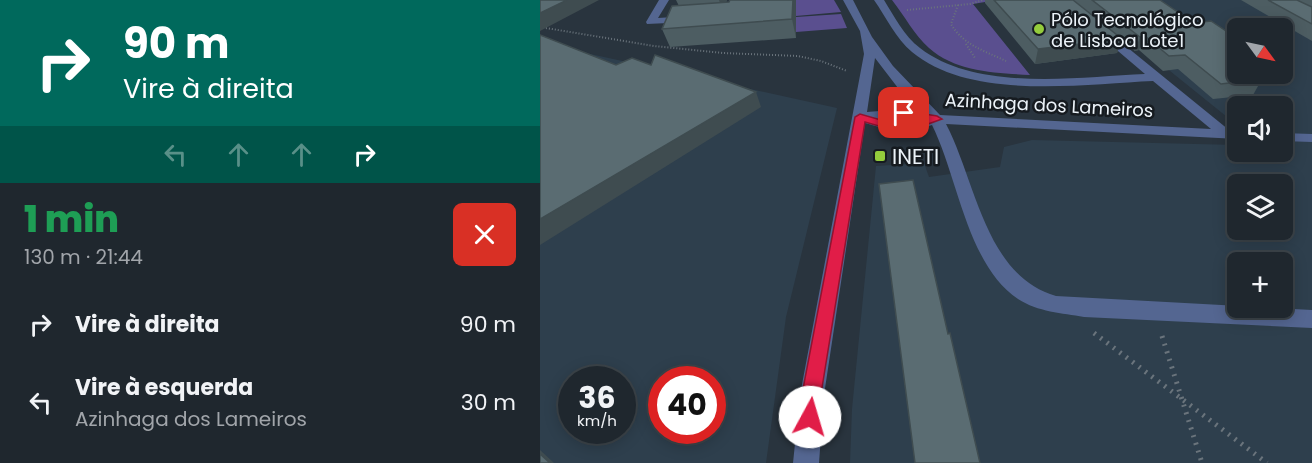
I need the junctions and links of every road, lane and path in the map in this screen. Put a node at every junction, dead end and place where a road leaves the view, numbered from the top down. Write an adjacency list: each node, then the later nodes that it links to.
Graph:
1 (664, 0): 8 (street)
2 (848, 0): 10 (street)
3 (879, 0): 7 (street)
4 (983, 0): 6 (path)
5 (1063, 0): 11 (street)
6 (958, 5): 7 (path); 13 (path)
7 (888, 12): 13 (street)
8 (695, 19)
9 (540, 27): 12 (path)
10 (869, 40): 12 (street); 15 (street)
11 (1157, 77): 13 (street); 16 (street)
12 (866, 78): 14 (street)
13 (1024, 81)
14 (860, 117): 15 (street); 24 (street)
15 (937, 119): 17 (street, Azinhaga dos Lameiros); 20 (street)
16 (1227, 131)
17 (1227, 134)
18 (1293, 137): 19 (street)
19 (1312, 138)
20 (1084, 308): 21 (street); 23 (path)
21 (1154, 312): 22 (street); 23 (path)
22 (1312, 319)
23 (1182, 401): 25 (path); 26 (path)
24 (806, 463)
25 (1202, 463)
26 (1268, 463)

